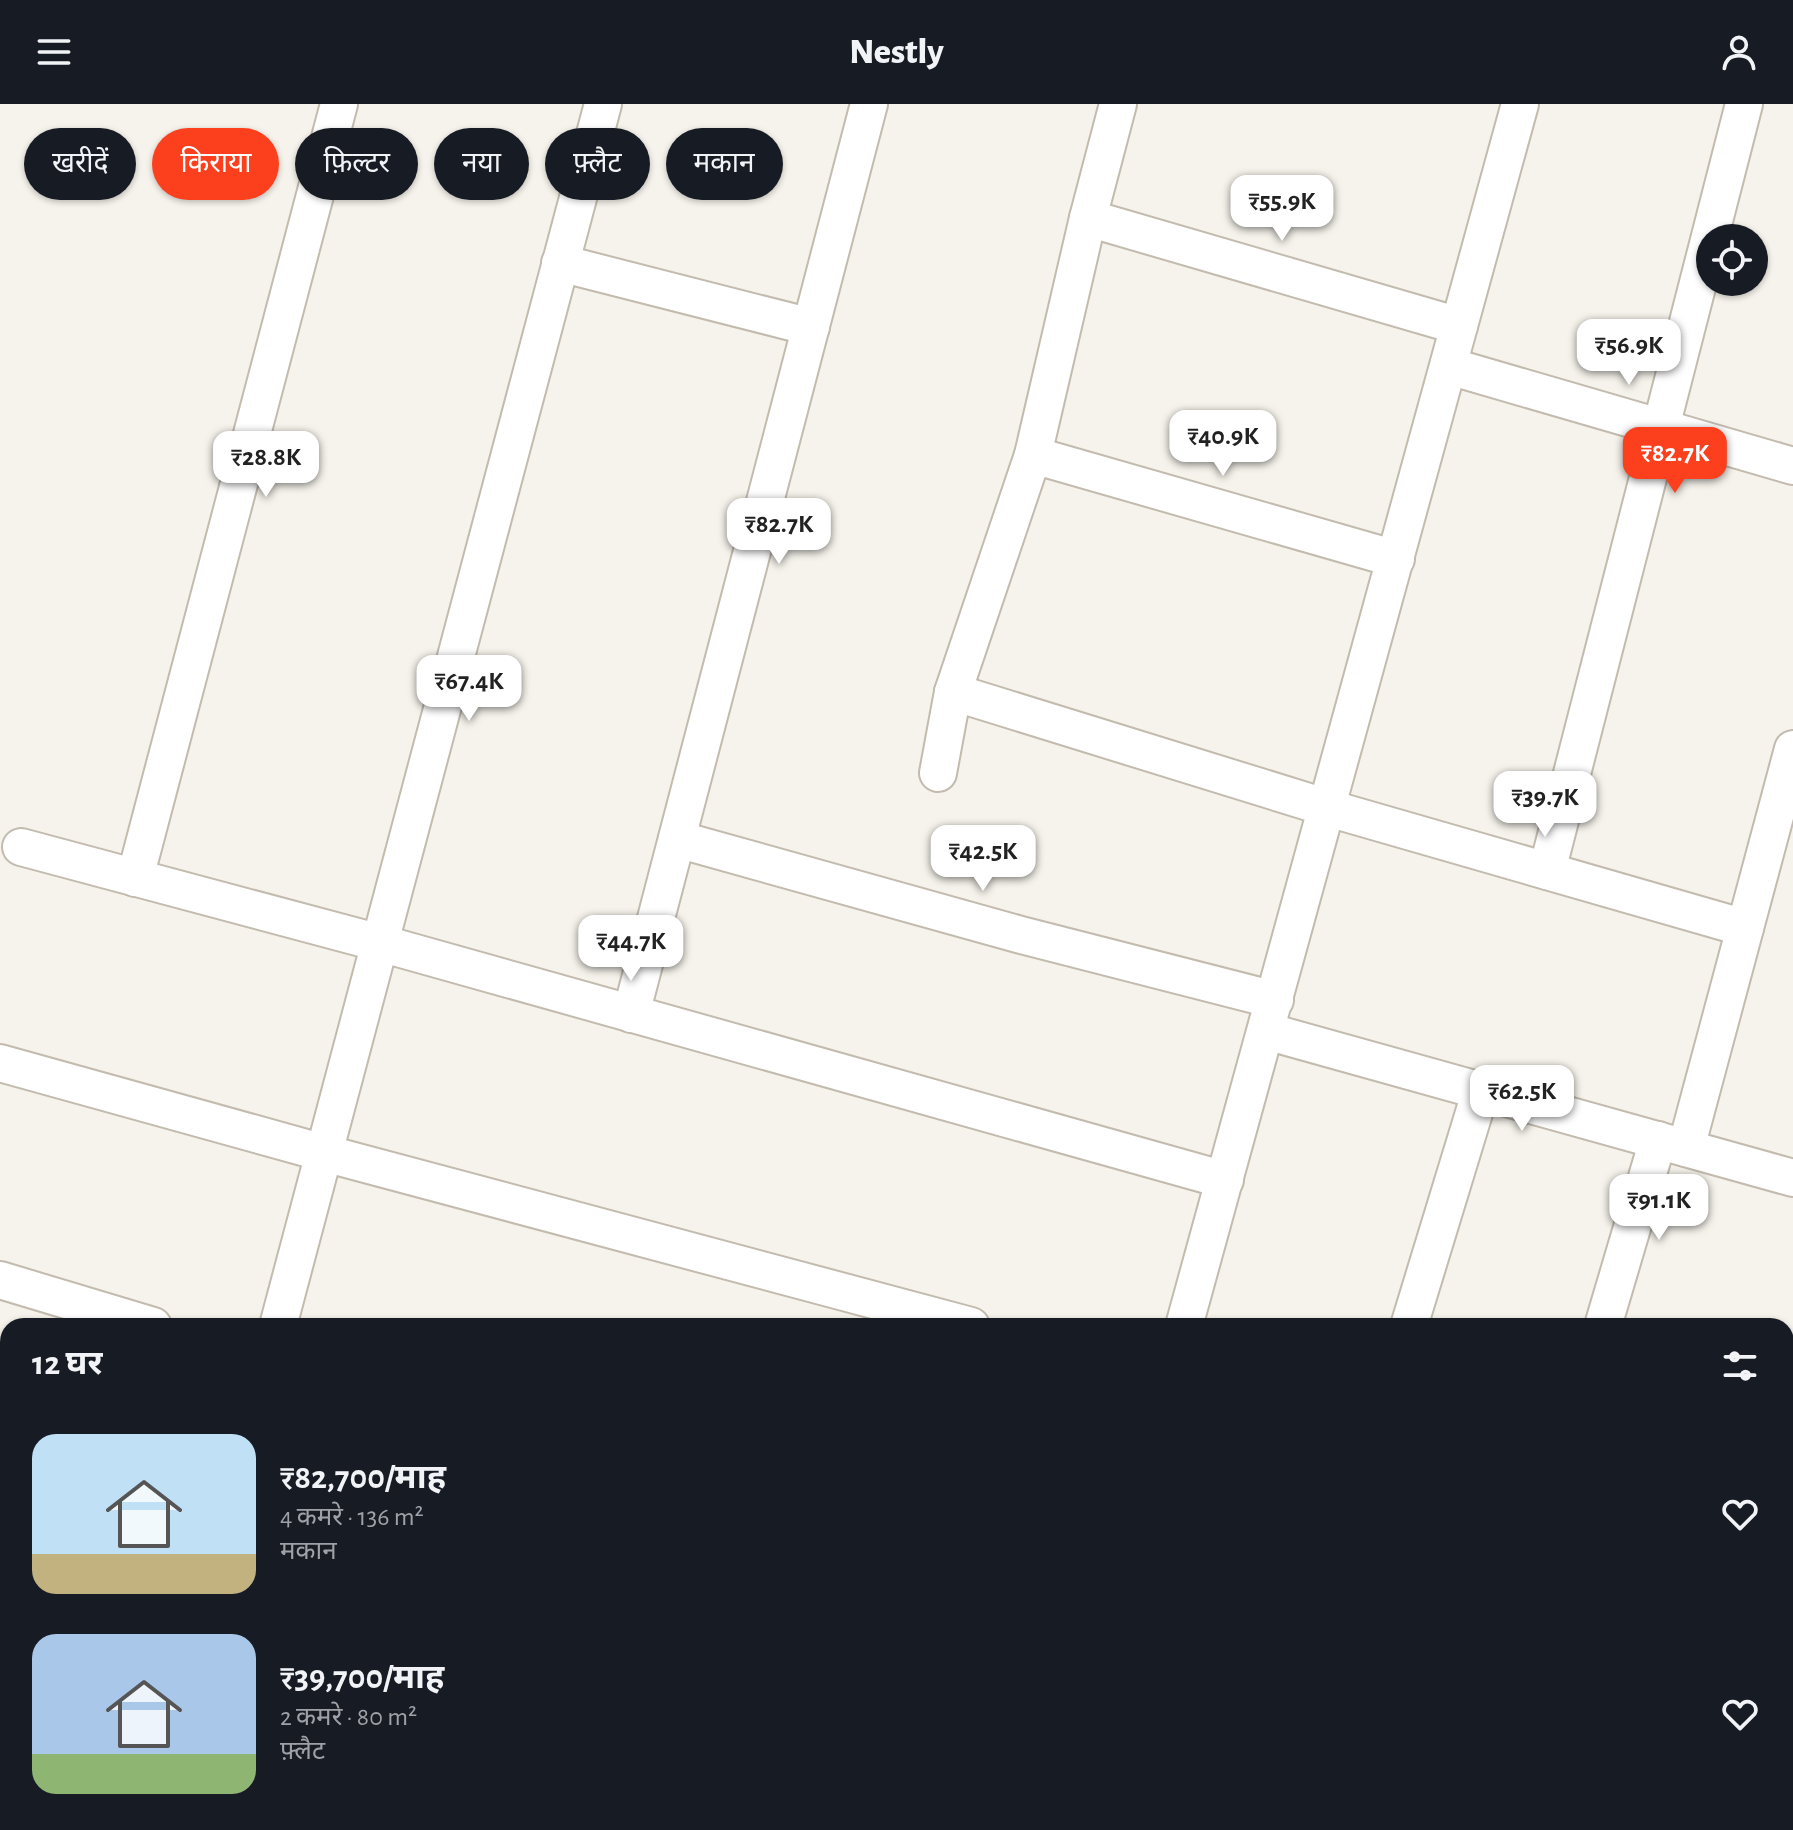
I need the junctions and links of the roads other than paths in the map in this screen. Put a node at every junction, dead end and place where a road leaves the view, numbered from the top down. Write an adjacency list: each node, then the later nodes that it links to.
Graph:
1 (339, 104): 23 (street)
2 (603, 104): 8 (street)
3 (869, 104): 10 (street)
4 (1118, 104): 7 (street)
5 (1520, 104): 9 (street)
6 (1744, 104): 12 (street)
7 (1088, 218): 9 (street); 13 (street)
8 (560, 263): 10 (street); 25 (street)
9 (1459, 326): 11 (street)
10 (811, 327): 20 (street)
11 (1449, 366): 12 (street); 15 (street)
12 (1661, 428): 14 (street); 22 (street)
13 (1033, 455): 15 (street); 16 (street)
14 (1793, 466)
15 (1396, 559): 19 (street)
16 (953, 692): 18 (street); 19 (street)
17 (1793, 749): 24 (street)
18 (938, 773)
19 (1328, 808): 22 (street); 27 (street)
20 (677, 839): 26 (street); 27 (street)
21 (21, 847): 23 (street)
22 (1547, 871): 24 (street)
23 (135, 878): 25 (street)
24 (1745, 928): 30 (street)
25 (380, 943): 26 (street); 31 (street)
26 (631, 1014): 33 (street)
27 (1271, 1015): 29 (street); 33 (street)
28 (0, 1063): 31 (street)
29 (1481, 1090): 30 (street); 39 (street)
30 (1672, 1144): 32 (street); 40 (street)
31 (324, 1153): 36 (street); 37 (street)
32 (1793, 1178)
33 (1225, 1180): 38 (street)
34 (0, 1280): 35 (street)
35 (126, 1318)
36 (280, 1318)
37 (941, 1318)
38 (1186, 1318)
39 (1411, 1318)
40 (1606, 1318)

